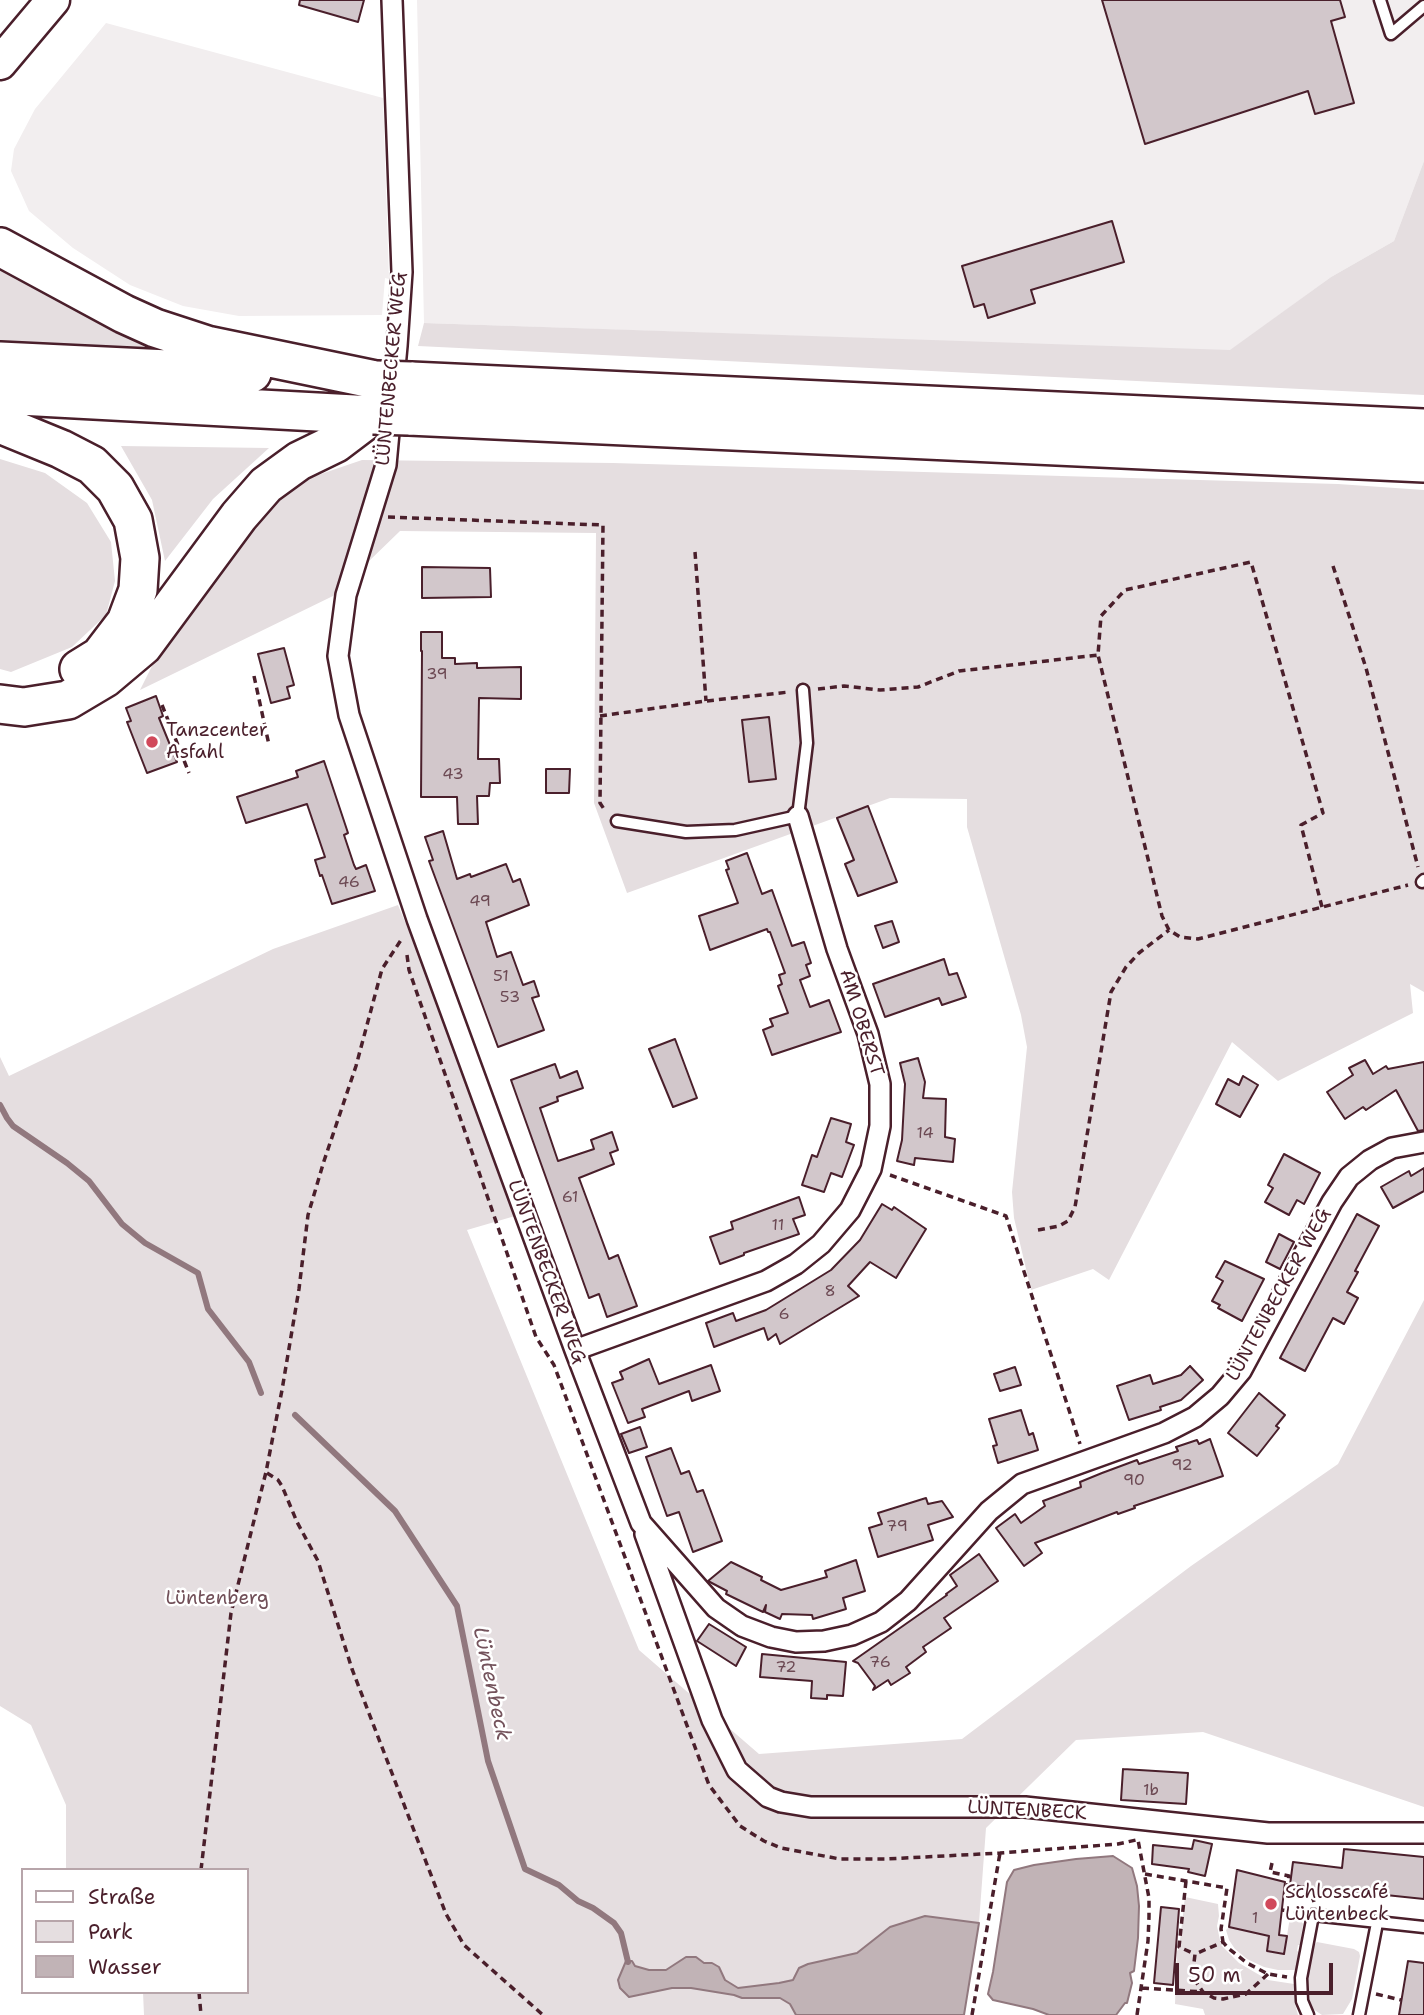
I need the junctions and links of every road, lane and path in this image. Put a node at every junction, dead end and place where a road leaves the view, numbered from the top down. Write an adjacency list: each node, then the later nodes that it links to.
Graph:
1 (53, 0): 5 (main road)
2 (392, 0): 14 (street, LÜNTENBECKER WEG)
3 (1380, 0): 4 (lane)
4 (1424, 6)
5 (0, 63)
6 (5, 247): 8 (highway)
7 (0, 360): 8 (highway)
8 (399, 392): 10 (highway, bridge); 12 (highway); 13 (highway)
9 (0, 395): 10 (highway)
10 (373, 415): 22 (highway)
11 (0, 425): 19 (highway)
12 (1424, 428)
13 (1424, 463)
14 (369, 517): 24 (path); 36 (street, LÜNTENBECKER WEG)
15 (695, 552): 21 (path)
16 (1333, 566): 30 (path)
17 (1098, 655): 20 (path); 31 (path); 32 (path)
18 (254, 676): 25 (path)
19 (0, 684)
20 (803, 690): 21 (path); 28 (lane)
21 (705, 701): 24 (path)
22 (0, 704)
23 (162, 705): 26 (path)
24 (600, 716): 27 (path)
25 (269, 744)
26 (189, 773)
27 (600, 803)
28 (798, 816): 29 (lane); 34 (street, AM OBERST)
29 (617, 821)
30 (1423, 881): 31 (path)
31 (1322, 907): 32 (path)
32 (1169, 930): 35 (path)
33 (1424, 1142): 37 (street, LÜNTENBECKER WEG)
34 (871, 1169): 36 (street, AM OBERST); 37 (path)
35 (1038, 1230)
36 (575, 1350): 39 (street, LÜNTENBECKER WEG)
37 (1085, 1460): 39 (street, LÜNTENBECKER WEG)
38 (266, 1472): 43 (path); 45 (path); 59 (path)
39 (641, 1523): 40 (street, LÜNTENBECK)
40 (1152, 1822): 41 (street, LÜNTENBECK); 42 (path)
41 (1424, 1833)
42 (1138, 1840): 43 (path); 46 (path)
43 (1000, 1853): 60 (path)
44 (1272, 1863): 48 (path)
45 (201, 1868)
46 (1146, 1874): 47 (path); 53 (path)
47 (1186, 1881): 51 (path); 52 (path)
48 (1311, 1893)
49 (1377, 1923): 50 (lane); 54 (lane); 62 (lane)
50 (1424, 1927)
51 (1223, 1942): 52 (path); 55 (path)
52 (1195, 1954): 55 (path)
53 (1142, 1988): 55 (path); 61 (path)
54 (1365, 1991): 57 (path); 63 (lane)
55 (1203, 1992)
56 (199, 1994): 58 (path)
57 (1401, 2000)
58 (201, 2015)
59 (543, 2015)
60 (972, 2015)
61 (1137, 2015)
62 (1308, 2015)
63 (1359, 2015)

